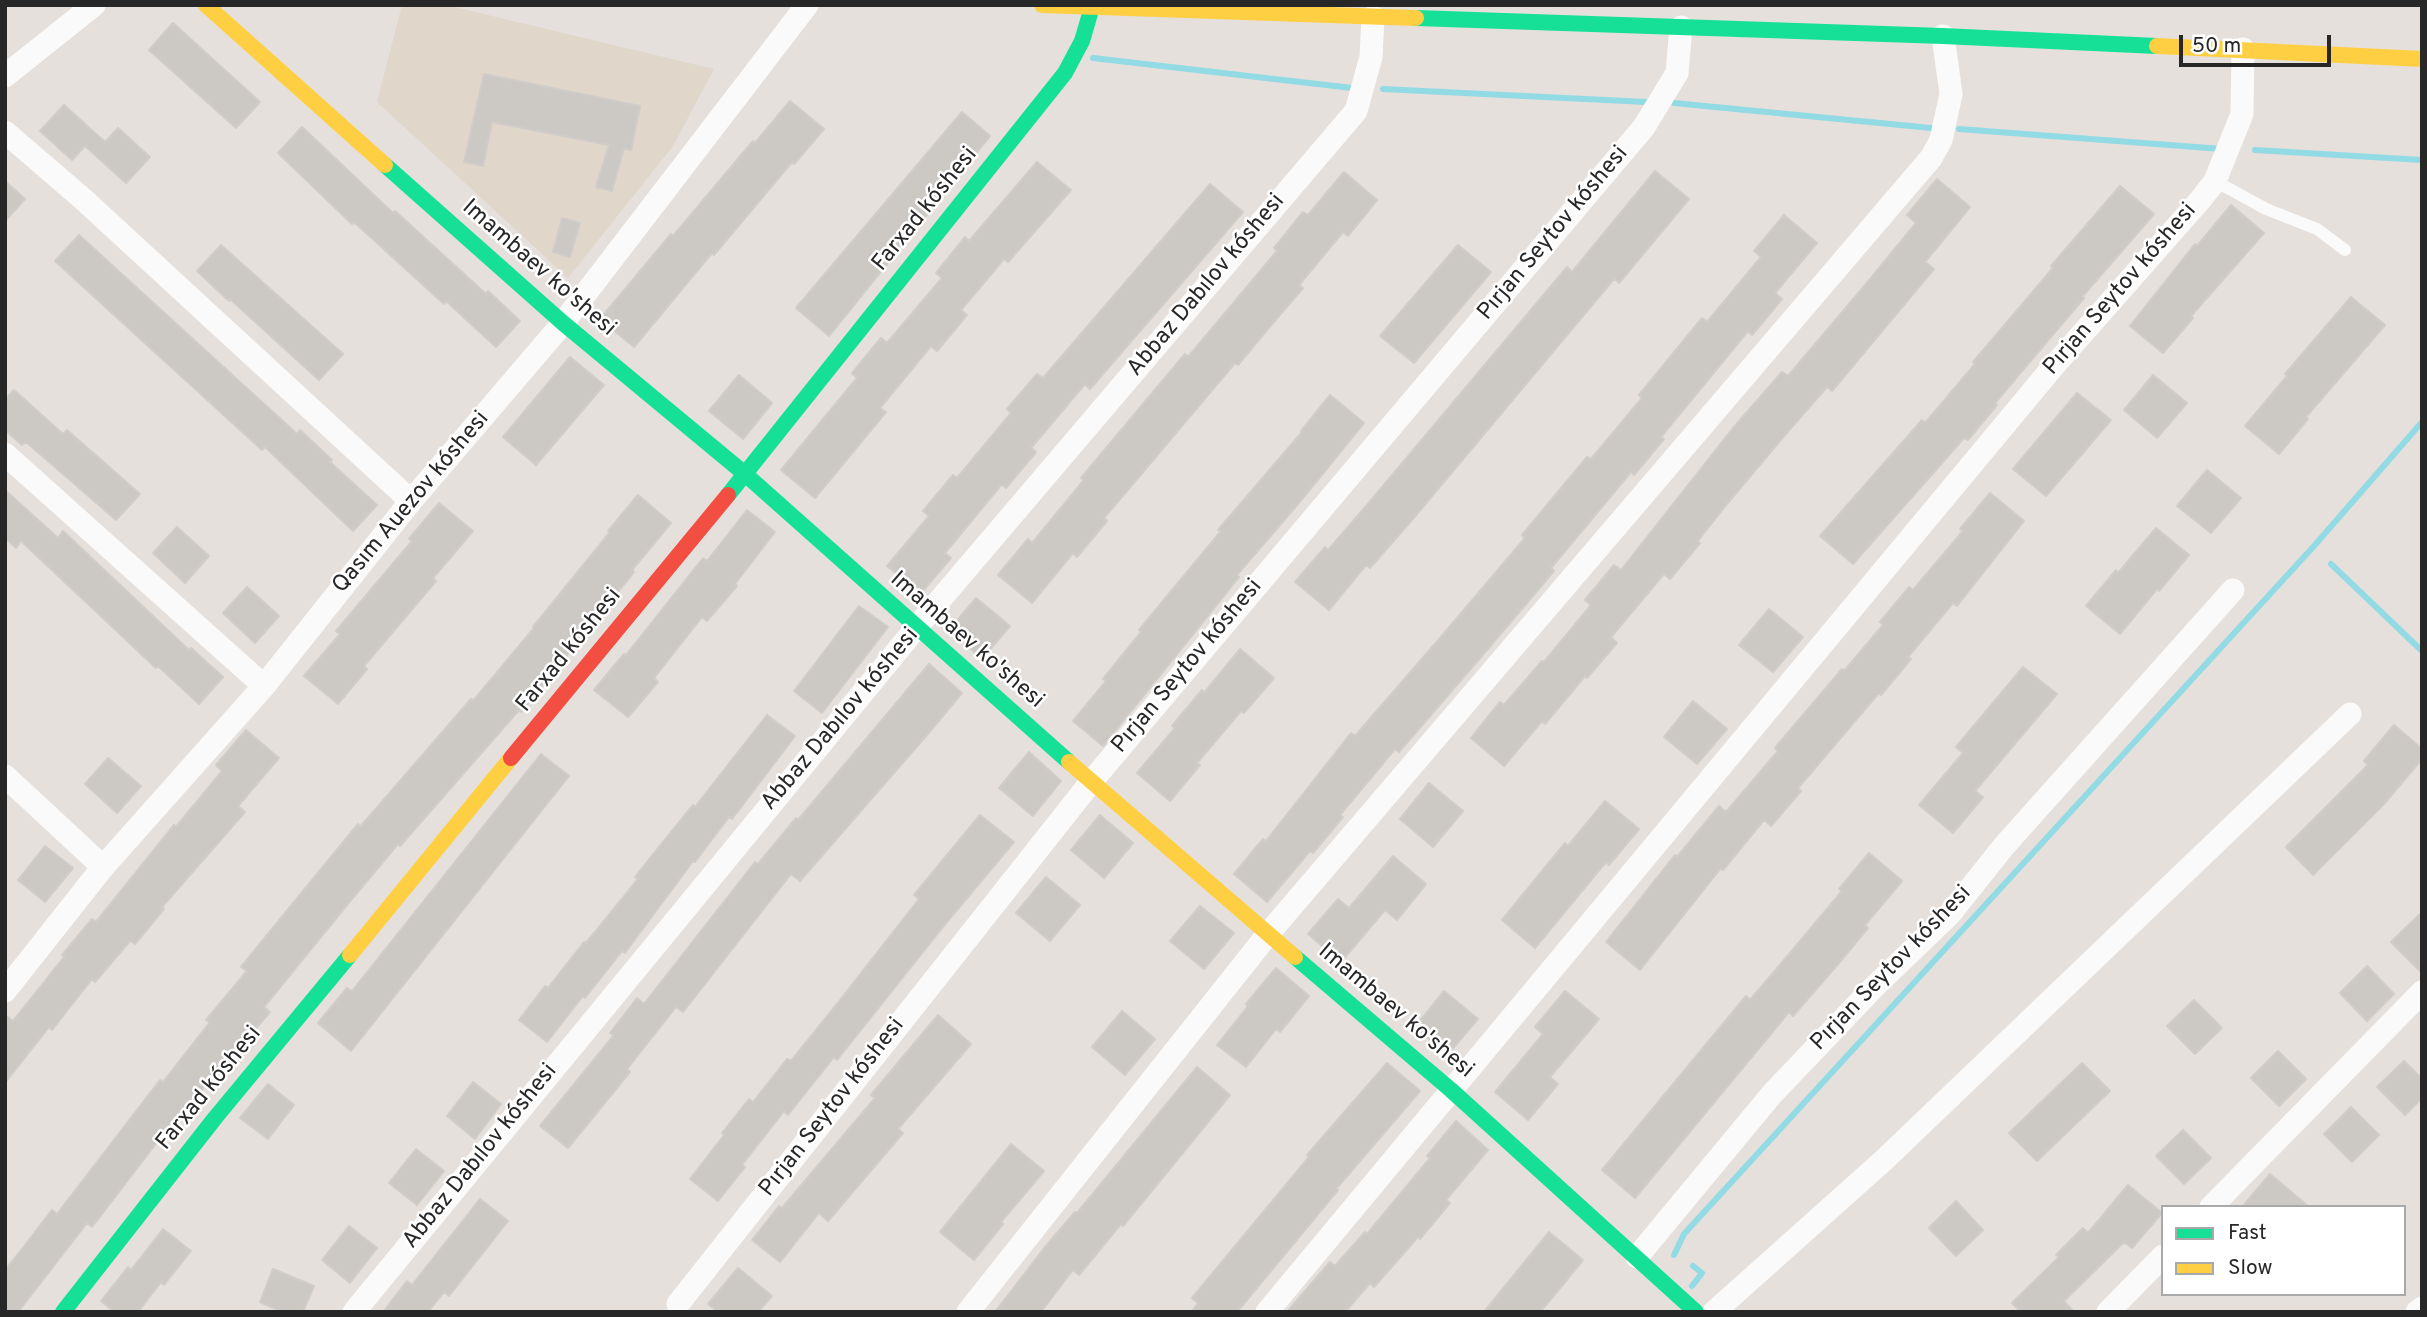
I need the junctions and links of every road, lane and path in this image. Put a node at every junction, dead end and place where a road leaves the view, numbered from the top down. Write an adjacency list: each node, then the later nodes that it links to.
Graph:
1 (94, 5): 11 (street)
2 (206, 5): 15 (street, Imambaev ko'shesi)
3 (807, 5): 15 (street, Qasım Auezov kóshesi)
4 (1042, 5): 5 (street)
5 (1092, 7): 6 (street); 17 (street, Farxad kóshesi)
6 (1373, 18): 7 (street); 20 (street, Abbaz Dabılov kóshesi)
7 (1681, 27): 8 (street); 24 (street, Pırjan Seytov kóshesi)
8 (1943, 36): 9 (street); 26 (street)
9 (2243, 49): 10 (street); 13 (street, Pırjan Seytov kóshesi)
10 (2422, 59)
11 (5, 76)
12 (5, 132): 18 (street)
13 (2215, 181): 14 (lane); 29 (street, Pırjan Seytov kóshesi)
14 (2345, 250)
15 (563, 324): 17 (street, Imambaev ko'shesi); 18 (street, Qasım Auezov kóshesi)
16 (5, 454): 21 (street)
17 (745, 474): 20 (street, Imambaev ko'shesi); 35 (street, Farxad kóshesi)
18 (411, 501): 21 (street, Qasım Auezov kóshesi)
19 (2232, 590): 31 (street, Pırjan Seytov kóshesi)
20 (916, 628): 24 (street, Imambaev ko'shesi); 36 (street, Abbaz Dabılov kóshesi)
21 (264, 685): 25 (street, Qasım Auezov kóshesi)
22 (2350, 714): 40 (street)
23 (5, 776): 25 (street)
24 (1091, 782): 26 (street, Imambaev ko'shesi); 33 (street, Pırjan Seytov kóshesi)
25 (103, 867): 27 (street, Qasım Auezov kóshesi)
26 (1268, 934): 29 (street, Imambaev ko'shesi); 37 (street)
27 (5, 991)
28 (2422, 992): 30 (street)
29 (1451, 1090): 31 (street, Imambaev ko'shesi); 38 (street, Pırjan Seytov kóshesi)
30 (2213, 1205)
31 (1637, 1256): 39 (street, Imambaev ko'shesi)
32 (2161, 1258): 41 (street)
33 (678, 1304)
34 (2422, 1308): 42 (street)
35 (63, 1312)
36 (354, 1312)
37 (968, 1312)
38 (1267, 1312)
39 (1696, 1312)
40 (1714, 1312)
41 (2108, 1312)
42 (2417, 1312)

